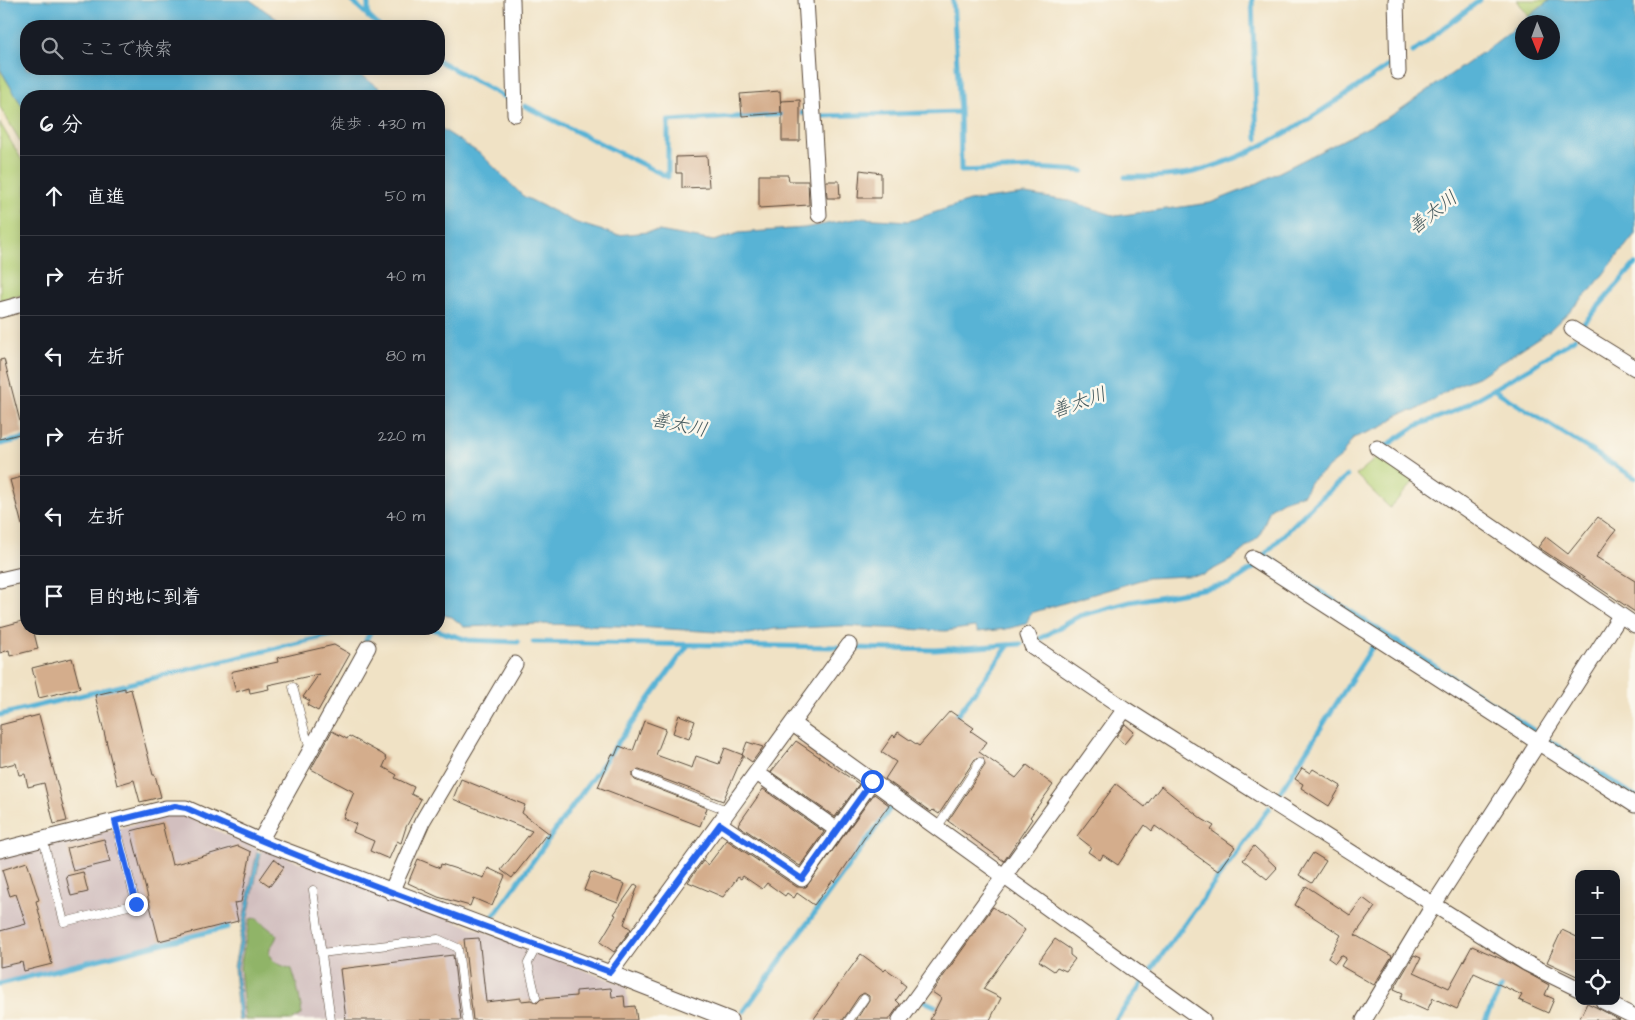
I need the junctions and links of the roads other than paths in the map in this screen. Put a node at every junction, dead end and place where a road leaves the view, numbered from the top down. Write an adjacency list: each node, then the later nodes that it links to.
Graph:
1 (512, 0): 5 (street)
2 (806, 0): 6 (street)
3 (1396, 0): 4 (street)
4 (1398, 72)
5 (515, 114)
6 (819, 215)
7 (20, 305): 8 (street)
8 (0, 310)
9 (1572, 329): 10 (street)
10 (1635, 368)
11 (1377, 448): 15 (street)
12 (1253, 558): 24 (street)
13 (20, 575): 14 (street)
14 (0, 580)
15 (1620, 616): 16 (street); 24 (street)
16 (1635, 625)
17 (1028, 635): 22 (street)
18 (849, 645): 23 (street)
19 (368, 647): 25 (street)
20 (516, 664): 41 (street)
21 (293, 687): 25 (lane)
22 (1125, 709): 39 (street); 42 (street)
23 (794, 724): 27 (street); 29 (street)
24 (1537, 742): 30 (street); 42 (street)
25 (310, 751): 37 (street)
26 (980, 762): 34 (lane)
27 (757, 773): 31 (street); 35 (street)
28 (637, 775): 31 (lane)
29 (872, 781): 34 (street); 35 (street)
30 (1635, 805)
31 (729, 811): 33 (street)
32 (115, 821): 36 (street); 36 (lane); 37 (street)
33 (720, 824): 35 (street); 45 (street)
34 (937, 828): 39 (street)
35 (837, 830)
36 (43, 839): 38 (street)
37 (260, 841): 41 (street)
38 (0, 850)
39 (1002, 876): 55 (street); 56 (street)
40 (313, 890): 44 (lane)
41 (392, 892): 43 (street)
42 (1434, 904): 46 (street); 57 (street)
43 (537, 946): 45 (street); 47 (lane)
44 (321, 953): 51 (lane); 52 (lane)
45 (610, 972): 53 (street)
46 (1575, 987)
47 (536, 997)
48 (864, 999): 54 (lane)
49 (1611, 1005): 50 (street)
50 (1635, 1017)
51 (331, 1020)
52 (467, 1020)
53 (730, 1020)
54 (849, 1020)
55 (900, 1020)
56 (1203, 1020)
57 (1364, 1020)

